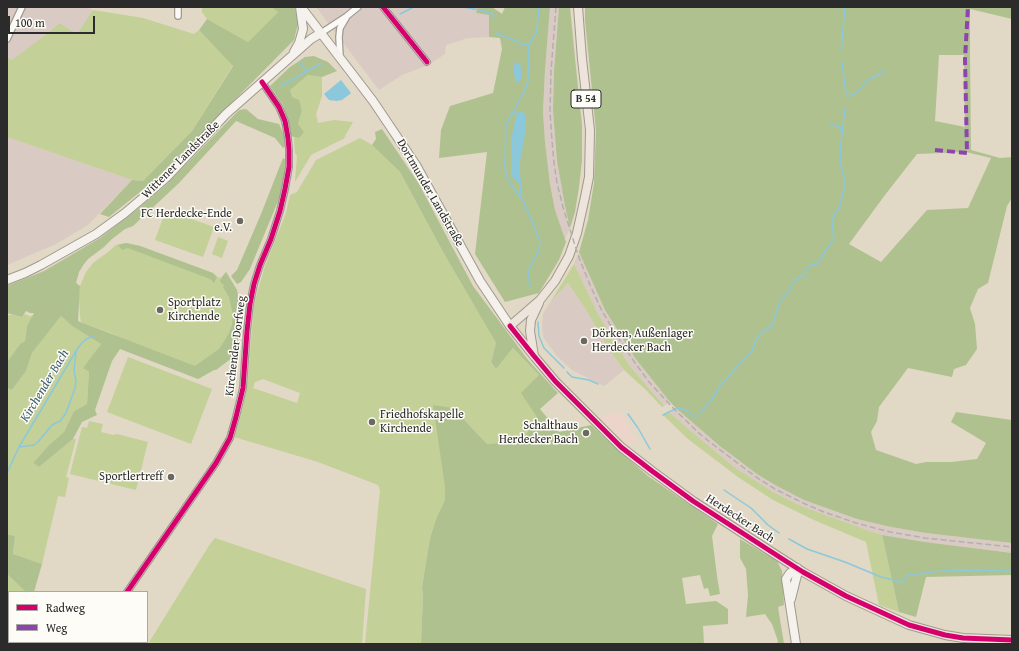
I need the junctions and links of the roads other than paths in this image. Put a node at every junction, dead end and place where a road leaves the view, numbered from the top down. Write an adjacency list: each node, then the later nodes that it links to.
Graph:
1 (22, 7): 10 (street)
2 (178, 7): 7 (street)
3 (301, 7): 9 (main road, Dortmunder Landstraße); 11 (main road)
4 (358, 7): 8 (street)
5 (383, 7): 13 (street)
6 (578, 7): 16 (main road, B 54)
7 (178, 16)
8 (347, 16): 9 (street); 12 (street)
9 (321, 33): 11 (main road, Wittener Landstraße); 12 (main road, Dortmunder Landstraße)
10 (7, 39)
11 (292, 56): 14 (main road, Wittener Landstraße)
12 (340, 58): 17 (main road, Dortmunder Landstraße)
13 (427, 62)
14 (262, 82): 15 (main road, Wittener Landstraße); 20 (street, Kirchender Dorfweg)
15 (7, 280)
16 (540, 300): 17 (main road, B 54); 18 (main road, B 54)
17 (510, 326): 18 (main road, Herdecker Bach)
18 (534, 356): 19 (main road, Herdecker Bach)
19 (797, 568): 22 (main road, Herdecker Bach); 23 (main road)
20 (128, 591)
21 (1012, 640): 22 (main road, Herdecker Bach)
22 (1000, 642)
23 (796, 644)

